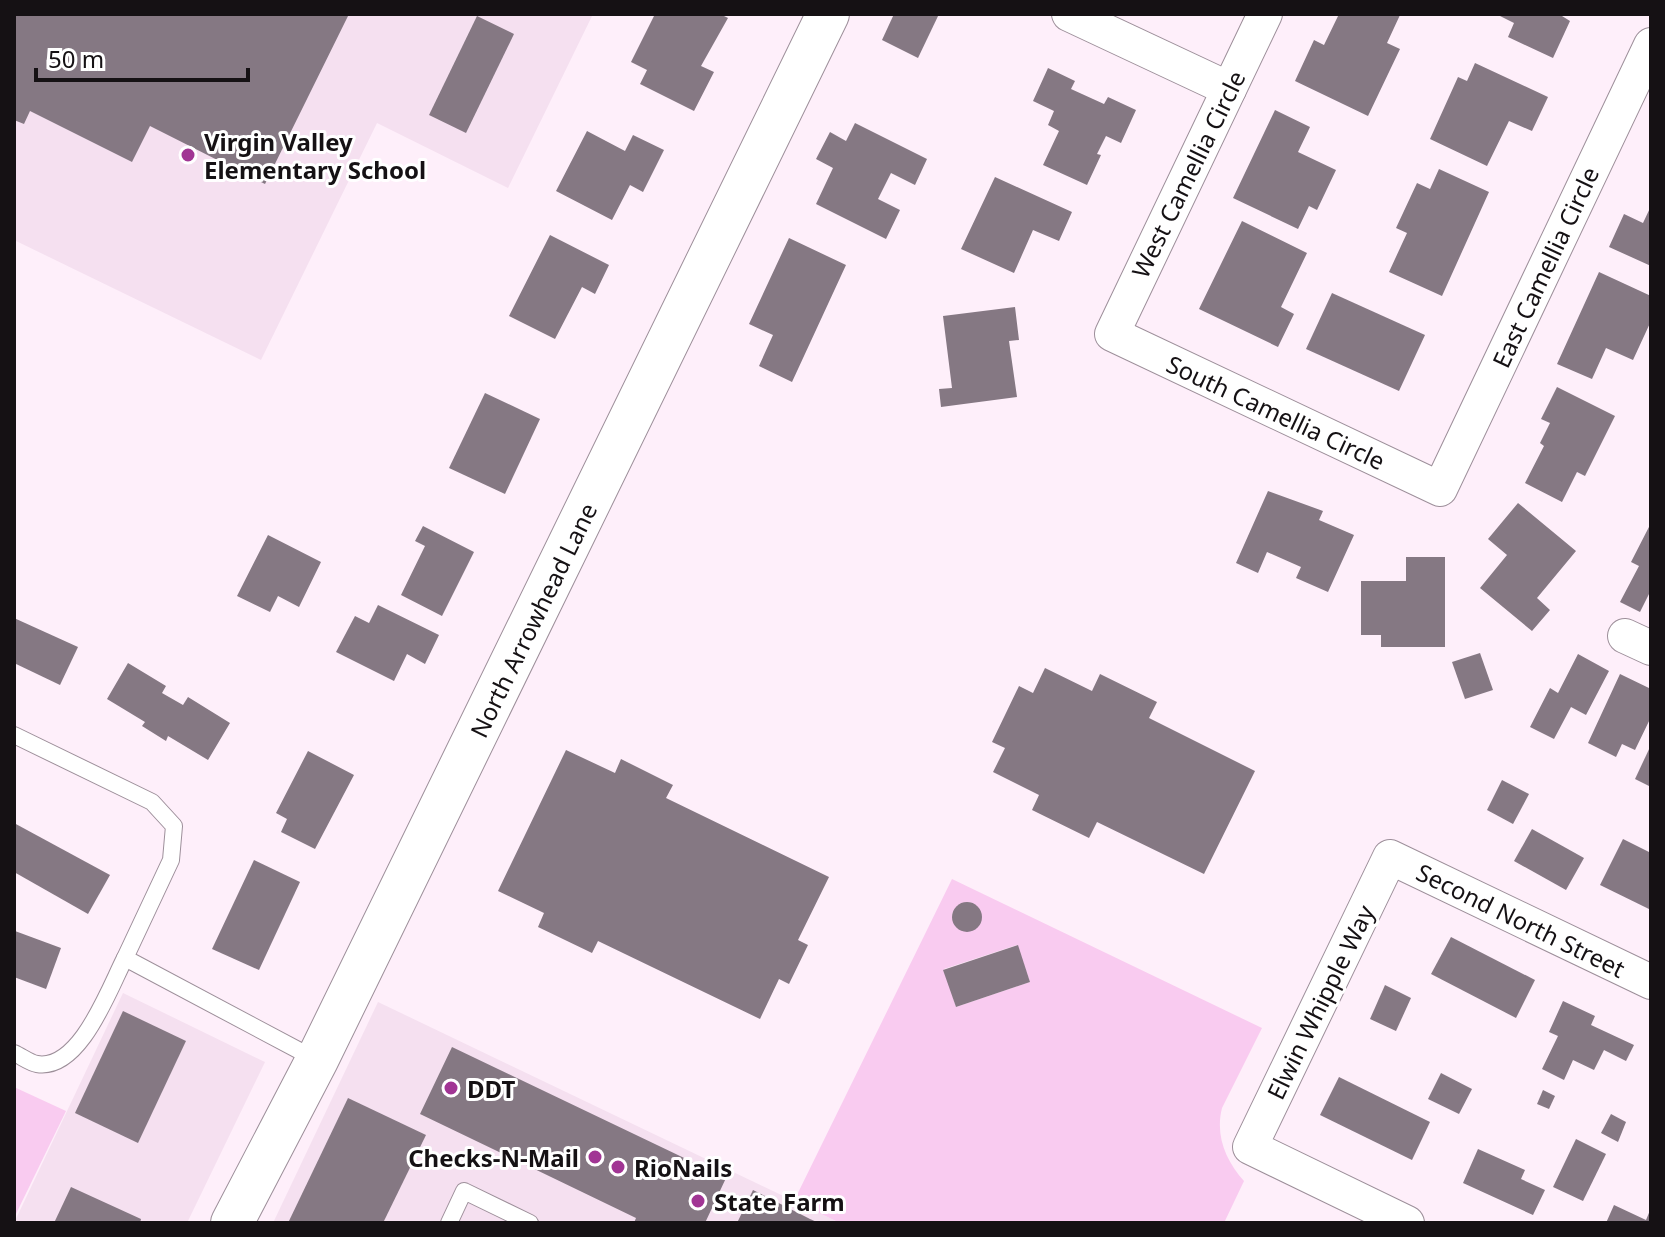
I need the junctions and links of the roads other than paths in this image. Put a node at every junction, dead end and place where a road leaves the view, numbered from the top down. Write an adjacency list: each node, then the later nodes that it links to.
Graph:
1 (828, 14): 13 (street, North Arrowhead Lane)
2 (1069, 14): 5 (street)
3 (1265, 14): 5 (street, West Camellia Circle)
4 (1651, 45): 7 (street, East Camellia Circle)
5 (1229, 89): 6 (street, West Camellia Circle)
6 (1112, 334): 7 (street, South Camellia Circle)
7 (1440, 489)
8 (14, 735): 10 (lane)
9 (1390, 857): 11 (street, Second North Street); 17 (street, Elwin Whipple Way)
10 (125, 958): 12 (lane); 13 (lane)
11 (1651, 982)
12 (14, 1053)
13 (317, 1060): 14 (street, North Arrowhead Lane)
14 (232, 1223)
15 (449, 1223): 16 (lane)
16 (530, 1223)
17 (1407, 1223)

